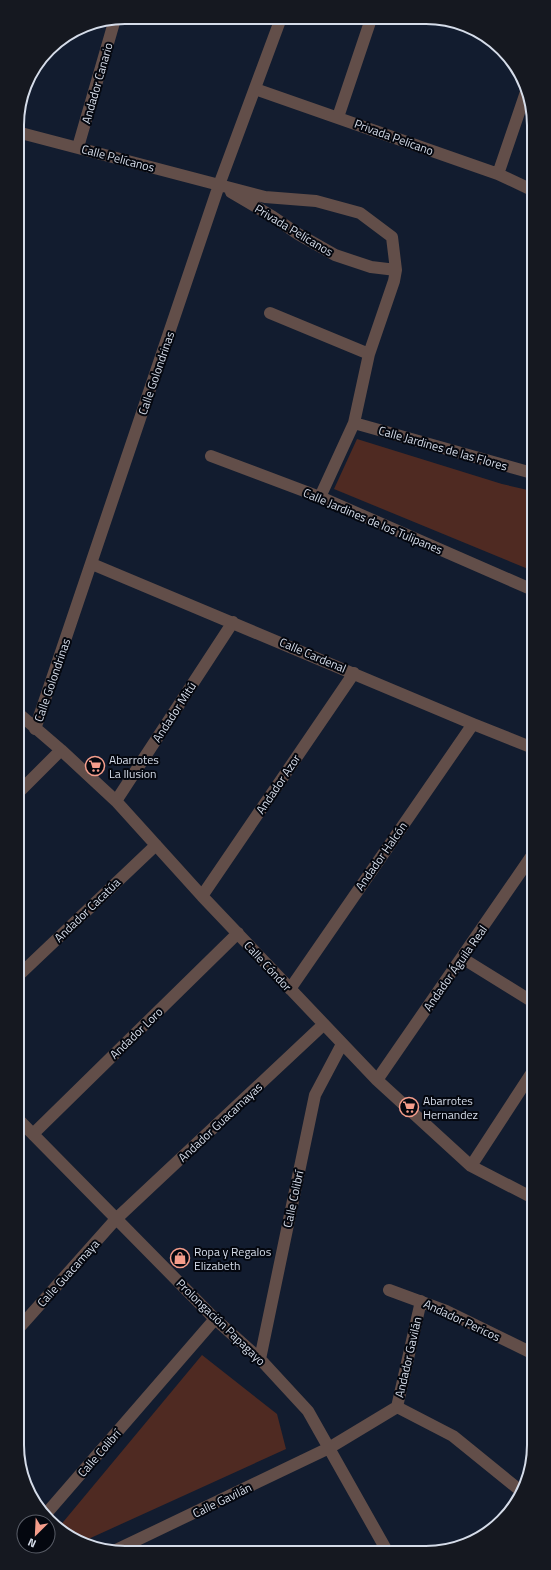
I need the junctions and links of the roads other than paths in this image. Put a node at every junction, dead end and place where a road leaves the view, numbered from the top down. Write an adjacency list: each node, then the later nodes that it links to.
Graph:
1 (279, 24): 4 (street, Calle Golondrinas)
2 (370, 24): 6 (street)
3 (113, 25): 8 (street, Andador Canario)
4 (255, 89): 6 (street, Privada Pelícano); 10 (street, Calle Golondrinas)
5 (524, 99): 9 (street)
6 (338, 117): 9 (street, Privada Pelícano)
7 (24, 134): 8 (street, Calle Pelícanos)
8 (78, 147): 10 (street, Calle Pelícanos)
9 (498, 174): 11 (street, Privada Pelícano)
10 (219, 185): 12 (street, Privada Pelícanos); 12 (street, Privada Pelícanos); 19 (street, Calle Golondrinas)
11 (527, 188)
12 (396, 270): 14 (street)
13 (270, 313): 14 (street)
14 (369, 354): 15 (street)
15 (354, 423): 17 (street, Calle Jardines de las Flores); 18 (street)
16 (211, 456): 18 (street, Calle Jardines de los Tulipanes)
17 (527, 472)
18 (320, 497): 20 (street, Calle Jardines de los Tulipanes)
19 (92, 564): 21 (street, Calle Cardenal); 25 (street, Calle Golondrinas)
20 (527, 587)
21 (233, 622): 22 (street, Calle Cardenal); 29 (street, Andador Mitú)
22 (354, 673): 24 (street, Calle Cardenal); 32 (street, Andador Azor)
23 (24, 719): 25 (street, Calle Cóndor)
24 (473, 724): 26 (street, Calle Cardenal); 36 (street, Andador Halcón)
25 (35, 729): 27 (street, Calle Cóndor)
26 (527, 746)
27 (61, 750): 28 (street); 29 (street, Calle Cóndor)
28 (24, 787)
29 (116, 801): 30 (street, Calle Cóndor)
30 (156, 845): 32 (street, Calle Cóndor); 35 (street, Andador Cacatúa)
31 (527, 863): 34 (street, Andador Águila Real)
32 (202, 896): 33 (street, Calle Cóndor)
33 (238, 933): 36 (street, Calle Cóndor); 43 (street, Andador Loro)
34 (462, 958): 37 (street); 40 (street, Andador Águila Real)
35 (24, 970)
36 (290, 989): 38 (street, Calle Cóndor)
37 (527, 998)
38 (324, 1024): 39 (street, Calle Cóndor); 46 (street, Andador Guacamayas)
39 (342, 1044): 40 (street, Calle Cóndor); 52 (street, Calle Colibrí)
40 (377, 1080): 44 (street, Calle Cóndor)
41 (527, 1080): 44 (street)
42 (24, 1125): 43 (street, Prolongación Papagayo)
43 (33, 1134): 46 (street, Prolongación Papagayo)
44 (472, 1166): 45 (street, Calle Cóndor)
45 (527, 1195)
46 (116, 1219): 49 (street, Prolongación Papagayo); 50 (street, Calle Guacamaya)
47 (389, 1290): 48 (street, Andador Pericos)
48 (421, 1301): 51 (street, Andador Pericos); 53 (street, Andador Gavilán)
49 (215, 1319): 52 (street, Prolongación Papagayo); 56 (street, Calle Colibrí)
50 (24, 1322)
51 (527, 1351)
52 (260, 1359): 54 (street, Prolongación Papagayo)
53 (397, 1407): 54 (street, Andador Gavilán); 55 (street)
54 (329, 1448): 57 (street, Calle Gavilán); 58 (street, Prolongación Papagayo)
55 (518, 1488)
56 (48, 1511)
57 (124, 1546)
58 (384, 1546)

